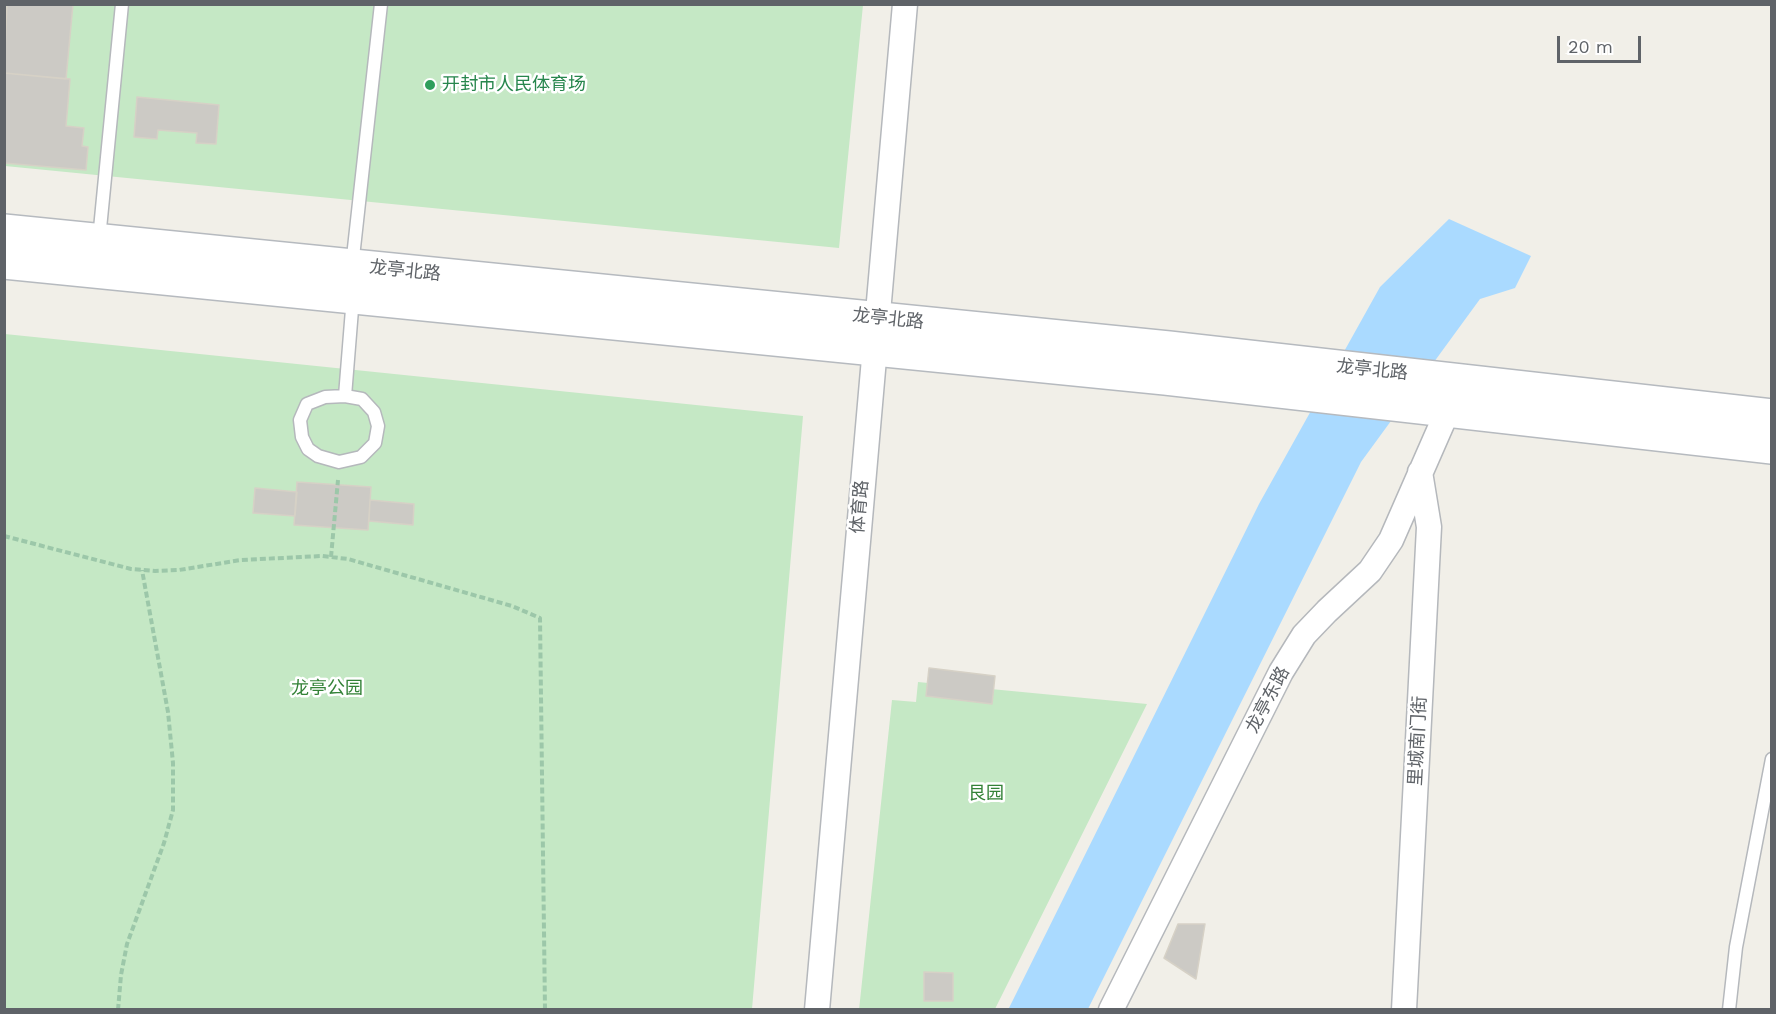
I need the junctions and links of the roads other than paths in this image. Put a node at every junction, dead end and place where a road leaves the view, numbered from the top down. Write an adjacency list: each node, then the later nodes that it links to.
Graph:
1 (122, 4): 5 (lane)
2 (381, 4): 7 (lane)
3 (905, 4): 8 (street, 体育路)
4 (4, 231): 5 (main road, 龙亭北路)
5 (99, 240): 7 (main road, 龙亭北路)
6 (4, 262): 7 (main road, 龙亭北路)
7 (352, 281): 8 (main road, 龙亭北路); 10 (lane)
8 (875, 333): 9 (main road, 龙亭北路); 16 (street, 体育路)
9 (1299, 377): 11 (main road, 龙亭北路); 12 (main road, 龙亭北路)
10 (345, 396): 10 (lane)
11 (1435, 408): 13 (main road, 龙亭北路); 14 (street, 龙亭东路)
12 (1772, 416)
13 (1772, 447)
14 (1420, 472): 17 (street, 龙亭东路); 18 (street, 里城南门街)
15 (1772, 759): 19 (lane)
16 (817, 1010)
17 (1111, 1010)
18 (1404, 1010)
19 (1729, 1010)

